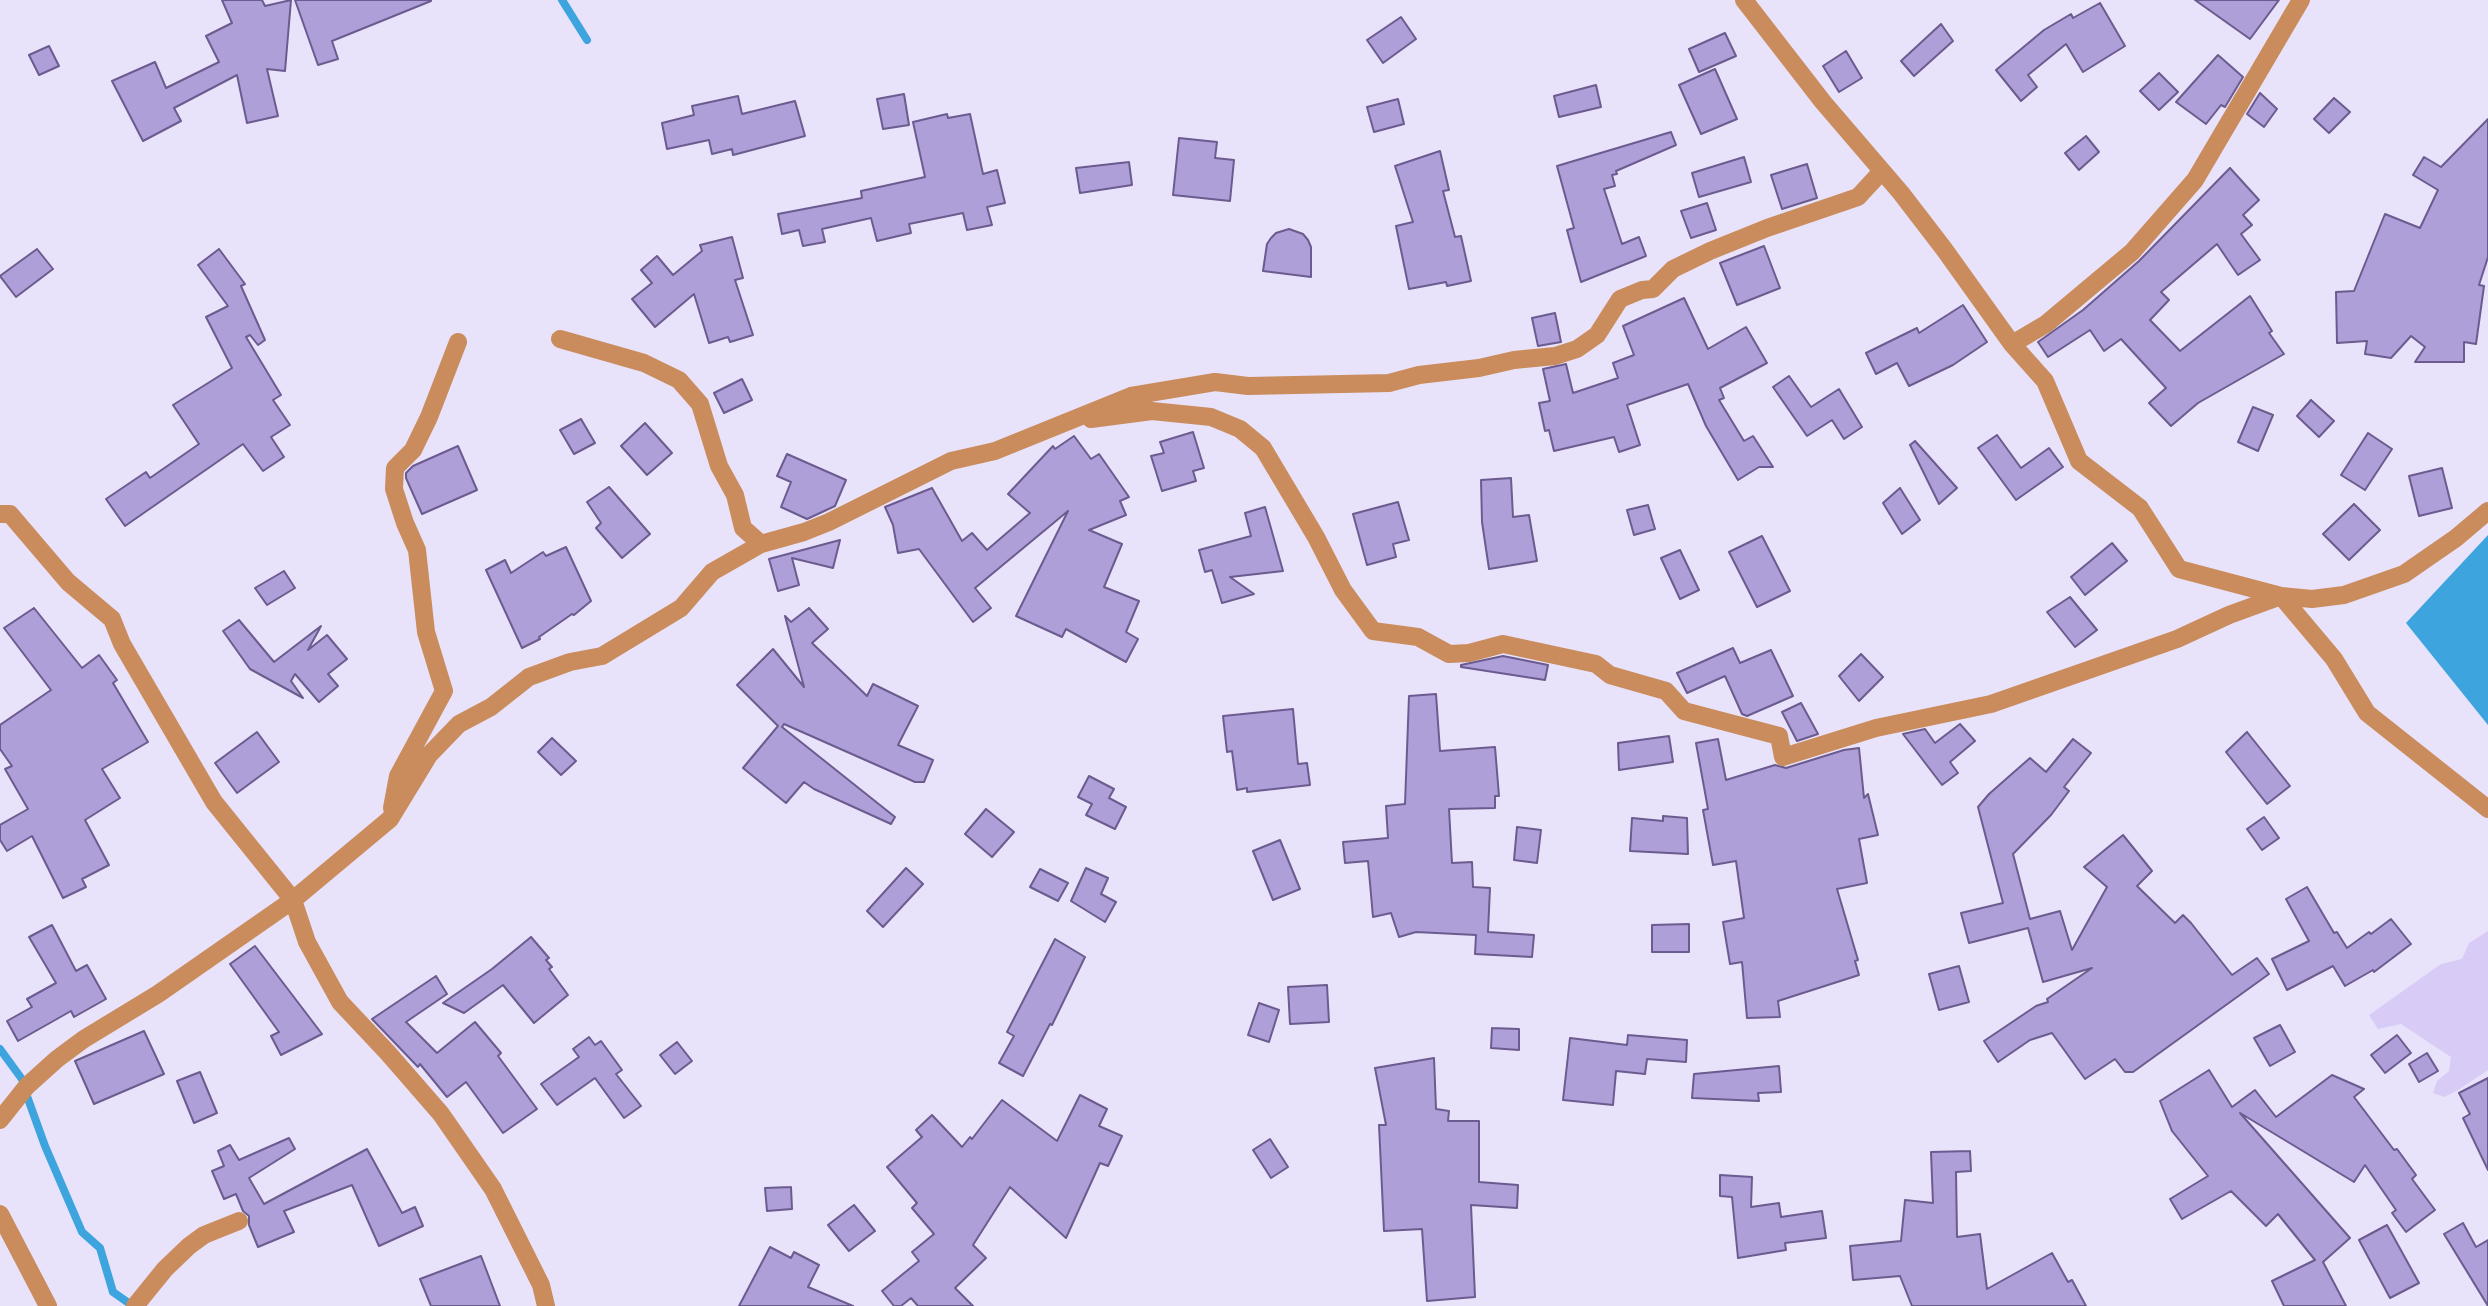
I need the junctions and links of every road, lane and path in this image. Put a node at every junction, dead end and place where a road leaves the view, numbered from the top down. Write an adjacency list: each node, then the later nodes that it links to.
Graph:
1 (1744, 0): 3 (street)
2 (2301, 0): 6 (street)
3 (1882, 171): 6 (street); 7 (street)
4 (560, 339): 10 (street)
5 (458, 342): 13 (street)
6 (2012, 344): 11 (street)
7 (1063, 422): 10 (street); 11 (street)
8 (2488, 511): 11 (street)
9 (0, 513): 14 (street)
10 (761, 544): 13 (street)
11 (2281, 596): 12 (street)
12 (2488, 809)
13 (390, 818): 14 (street)
14 (293, 900): 15 (street); 20 (street)
15 (0, 1121)
16 (0, 1214): 18 (street)
17 (239, 1222): 19 (street)
18 (48, 1306)
19 (135, 1306)
20 (546, 1306)

